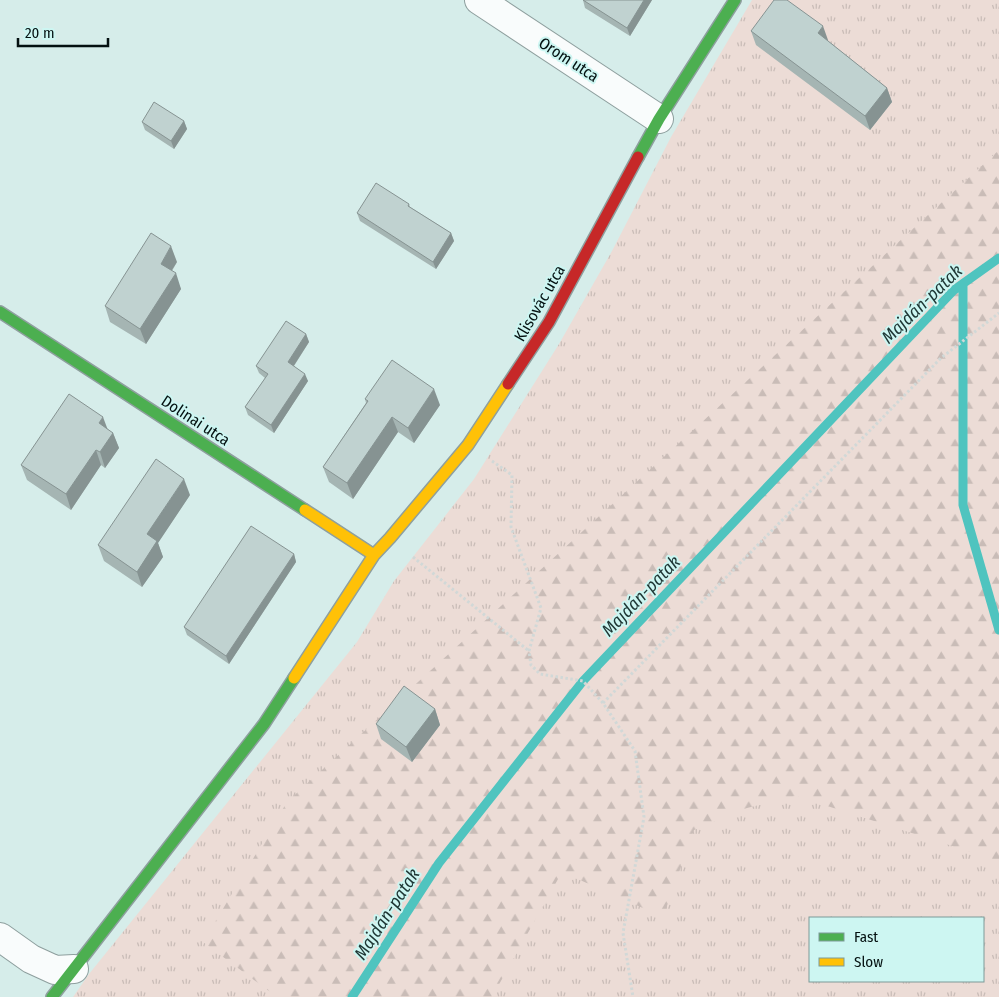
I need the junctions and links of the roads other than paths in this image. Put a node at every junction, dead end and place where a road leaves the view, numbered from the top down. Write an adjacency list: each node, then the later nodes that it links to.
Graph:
1 (479, 0): 3 (street, Orom utca)
2 (735, 0): 3 (street, Klisovác utca)
3 (659, 119): 5 (street, Klisovác utca)
4 (0, 312): 5 (street, Dolinai utca)
5 (374, 555): 7 (street, Klisovác utca)
6 (0, 938): 7 (street)
7 (74, 969): 8 (street, Klisovác utca)
8 (52, 997)

